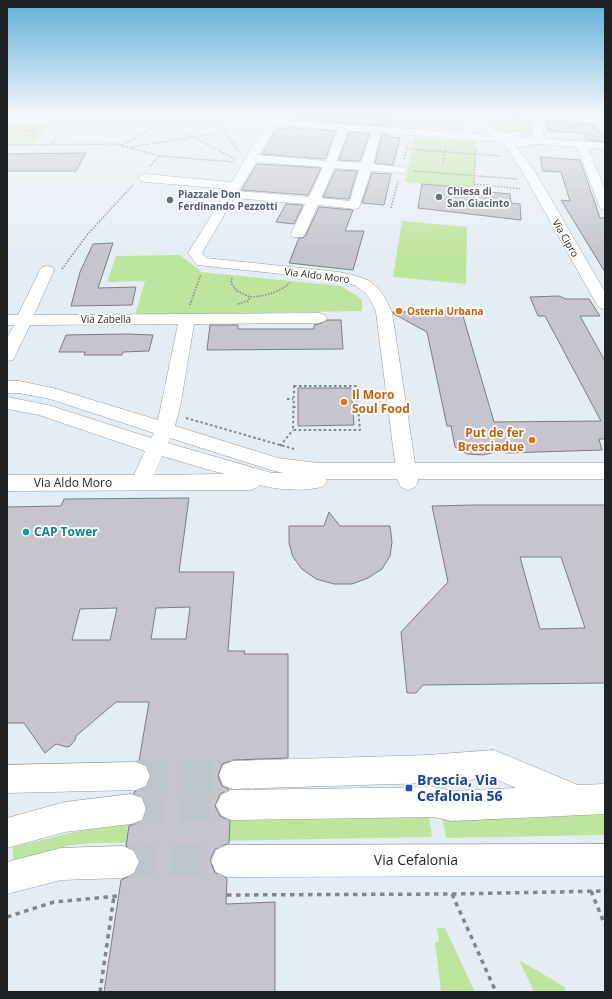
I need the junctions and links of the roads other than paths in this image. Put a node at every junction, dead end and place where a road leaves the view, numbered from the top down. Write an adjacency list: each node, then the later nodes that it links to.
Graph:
1 (331, 161): 7 (street)
2 (370, 161): 8 (street)
3 (520, 161): 12 (street, Via Cipro)
4 (527, 161): 12 (street, Via Cipro)
5 (586, 161): 11 (street)
6 (248, 162): 7 (street); 13 (street, Via Aldo Moro)
7 (330, 164): 8 (street); 14 (street)
8 (368, 168): 9 (street); 14 (street)
9 (401, 170)
10 (147, 173): 13 (street)
11 (599, 175): 15 (street)
12 (533, 180): 18 (street, Via Cipro)
13 (234, 190): 14 (street); 28 (street, Via Aldo Moro)
14 (313, 201): 16 (street)
15 (605, 206)
16 (298, 234)
17 (53, 273): 22 (street)
18 (605, 305)
19 (188, 313): 20 (street, Via Zabella); 22 (street, Via Zabella); 25 (street)
20 (319, 318)
21 (7, 320): 22 (street, Via Zabella)
22 (25, 320): 23 (street)
23 (7, 356)
24 (10, 399): 25 (street, Via Aldo Moro); 26 (street, Via Aldo Moro)
25 (167, 421): 26 (street); 28 (street, Via Aldo Moro)
26 (156, 447): 29 (street, Via Aldo Moro); 32 (street)
27 (605, 471): 28 (street, Via Aldo Moro)
28 (407, 476): 29 (street, Via Aldo Moro); 30 (street, Via Aldo Moro)
29 (272, 481): 32 (street, Via Aldo Moro)
30 (605, 482)
31 (7, 483): 32 (street, Via Aldo Moro)
32 (140, 483)
33 (325, 772): 34 (street); 37 (street); 39 (street)
34 (233, 775)
35 (136, 776): 36 (street)
36 (7, 779)
37 (574, 799): 38 (street); 39 (street)
38 (605, 799)
39 (280, 804): 40 (street)
40 (231, 805)
41 (131, 809): 42 (street)
42 (7, 833)
43 (605, 860): 44 (street, Via Cefalonia)
44 (227, 861)
45 (123, 862): 46 (street)
46 (7, 878)

